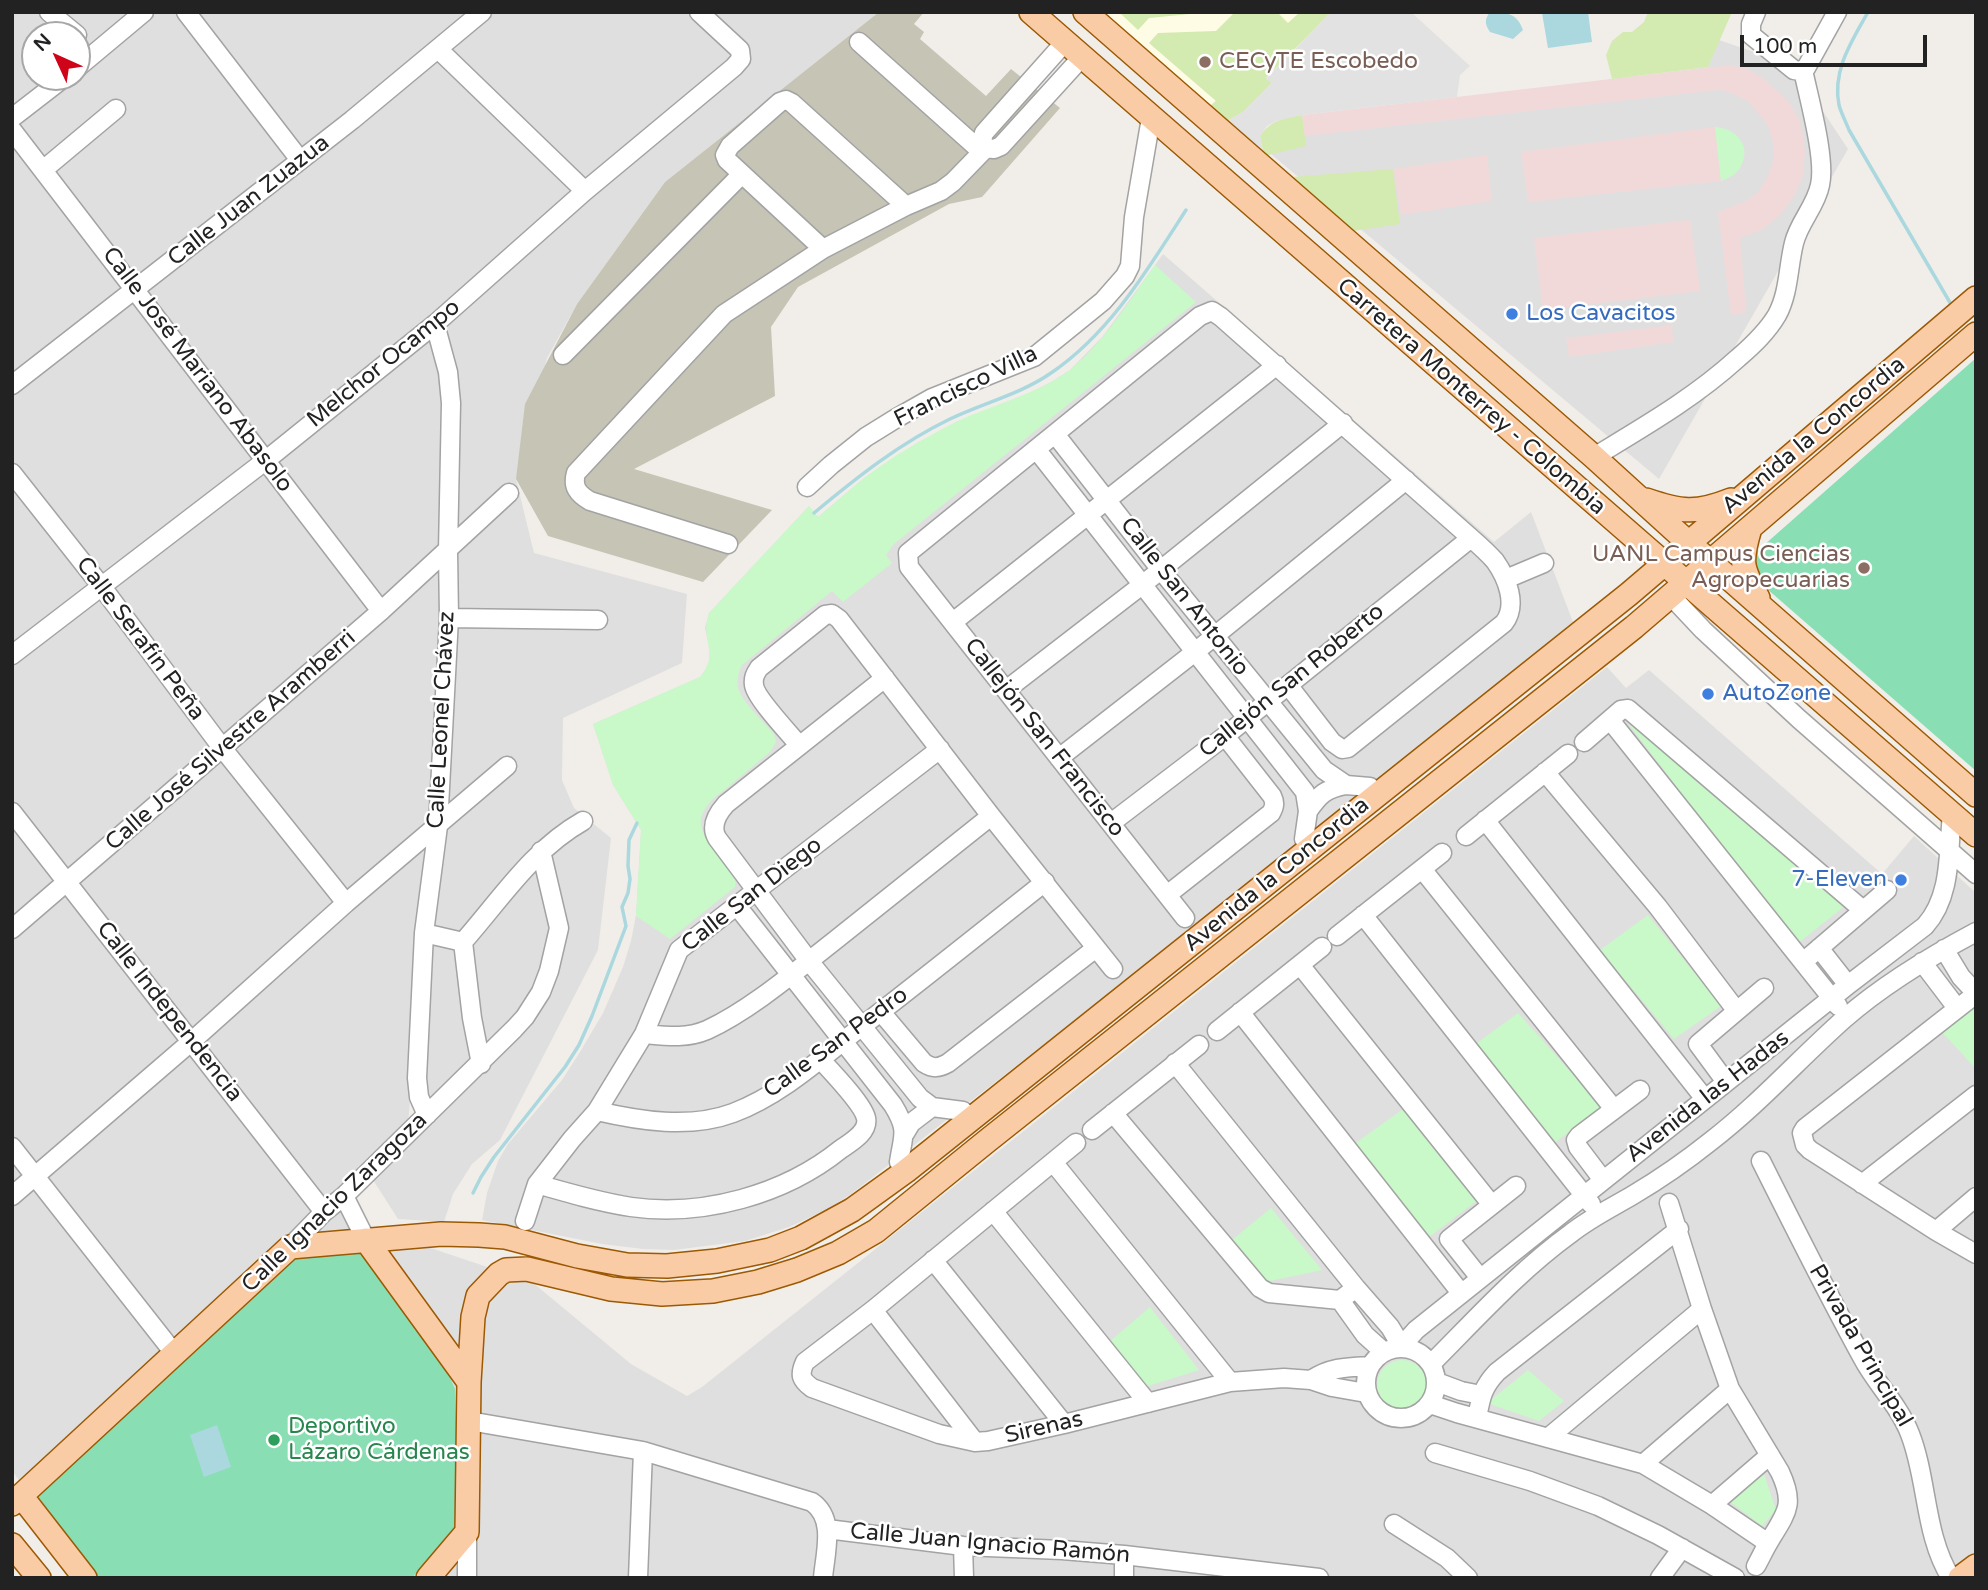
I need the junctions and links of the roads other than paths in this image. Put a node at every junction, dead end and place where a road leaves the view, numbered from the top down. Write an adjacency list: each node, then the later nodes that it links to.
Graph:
1 (144, 12): 13 (street)
2 (186, 12): 24 (street)
3 (482, 12): 11 (street, Calle Juan Zuazua)
4 (699, 12): 27 (street, Melchor Ocampo)
5 (1031, 12): 12 (main road, Carretera Monterrey - Colombia)
6 (1085, 12): 40 (main road, Carretera Monterrey - Colombia)
7 (1756, 12): 15 (street)
8 (1837, 12): 15 (street)
9 (859, 42): 23 (street)
10 (91, 47): 13 (street)
11 (438, 48): 24 (street, Calle Juan Zuazua); 27 (street)
12 (1073, 50): 18 (street); 20 (main road, Carretera Monterrey - Colombia); 21 (street)
13 (97, 52): 14 (street)
14 (91, 57)
15 (1803, 70): 40 (street)
16 (47, 91): 19 (street)
17 (116, 108): 25 (street)
18 (1004, 110): 21 (street); 23 (street)
19 (12, 118)
20 (1151, 118): 44 (street, Francisco Villa); 57 (main road, Carretera Monterrey - Colombia)
21 (1020, 125): 23 (street)
22 (12, 130): 25 (street, Calle José Mariano Abasolo)
23 (984, 150): 28 (street)
24 (300, 160): 30 (street, Calle Juan Zuazua)
25 (43, 170): 30 (street, Calle José Mariano Abasolo)
26 (743, 174): 28 (street); 29 (street); 34 (street)
27 (585, 191): 32 (street, Melchor Ocampo)
28 (906, 206): 29 (street)
29 (823, 249): 53 (street)
30 (136, 290): 36 (street, Calle Juan Zuazua); 41 (street, Calle José Mariano Abasolo)
31 (1975, 299): 46 (main road, Avenida la Concordia)
32 (435, 324): 41 (street, Melchor Ocampo); 54 (street, Calle Leonel Chávez)
33 (1976, 334): 50 (main road, Avenida la Concordia)
34 (563, 355)
35 (1277, 365): 37 (street); 38 (street); 48 (street)
36 (12, 385)
37 (1343, 424): 43 (street); 58 (street)
38 (1055, 434): 39 (street); 48 (street, Calle San Antonio)
39 (1036, 449): 49 (street, Calle San Antonio); 67 (street, Callejón San Francisco)
40 (1594, 457): 47 (main road, Carretera Monterrey - Colombia)
41 (265, 460): 61 (street, Melchor Ocampo); 64 (street, Calle José Mariano Abasolo)
42 (12, 473): 61 (street, Calle Serafín Peña)
43 (1406, 480): 51 (street); 68 (street)
44 (807, 487)
45 (509, 493): 54 (street, Calle José Silvestre Aramberri)
46 (1747, 494): 47 (main road); 52 (main road, Avenida la Concordia)
47 (1639, 497): 52 (main road, Carretera Monterrey - Colombia)
48 (1107, 500): 49 (street); 58 (street, Calle San Antonio)
49 (1088, 515): 60 (street, Calle San Antonio); 67 (street)
50 (1751, 527): 56 (main road, Avenida la Concordia); 63 (main road)
51 (1471, 538): 59 (street); 73 (street, Callejón San Roberto)
52 (1688, 543): 56 (main road, Carretera Monterrey - Colombia); 57 (main road, Avenida la Concordia)
53 (728, 544)
54 (448, 551): 64 (street, Calle José Silvestre Aramberri); 65 (street, Calle Leonel Chávez)
55 (1544, 563): 59 (street)
56 (1710, 563): 62 (main road, Avenida la Concordia); 63 (main road, Carretera Monterrey - Colombia)
57 (1664, 564): 62 (main road, Carretera Monterrey - Colombia); 71 (main road, Avenida la Concordia)
58 (1161, 570): 60 (street); 68 (street, Calle San Antonio)
59 (1506, 579): 73 (street)
60 (1142, 585): 69 (street, Calle San Antonio); 75 (street)
61 (102, 587): 70 (street, Melchor Ocampo); 85 (street, Calle Serafín Peña)
62 (1679, 589): 74 (main road, Avenida la Concordia); 76 (main road, Carretera Monterrey - Colombia); 79 (street)
63 (1765, 610): 94 (main road, Carretera Monterrey - Colombia)
64 (382, 611): 85 (street, Calle José Silvestre Aramberri)
65 (449, 618): 66 (street); 103 (street, Calle Leonel Chávez)
66 (598, 621)
67 (953, 622): 75 (street, Callejón San Francisco)
68 (1215, 636): 69 (street); 77 (street, Calle San Antonio)
69 (1195, 652): 78 (street, Calle San Antonio); 88 (street)
70 (12, 654)
71 (1538, 667): 74 (main road); 93 (main road, Avenida la Concordia)
72 (885, 678): 83 (street); 83 (street); 84 (street)
73 (1288, 685): 77 (street, Callejón San Roberto)
74 (1556, 689): 99 (main road, Avenida la Concordia)
75 (1006, 690): 88 (street, Callejón San Francisco)
76 (1817, 698): 79 (street); 97 (main road, Carretera Monterrey - Colombia)
77 (1267, 701): 78 (street, Callejón San Roberto); 86 (street, Calle San Antonio)
78 (1248, 718): 81 (street, Callejón San Roberto); 90 (street, Calle San Antonio)
79 (1799, 719): 107 (street)
80 (1610, 720): 82 (street); 120 (street); 133 (street)
81 (1225, 736): 102 (street, Callejón San Roberto); 117 (street)
82 (1584, 742)
83 (799, 745): 115 (street)
84 (940, 748): 98 (street); 115 (street, Calle San Diego)
85 (223, 749): 113 (street, Calle José Silvestre Aramberri); 118 (street, Calle Serafín Peña)
86 (1310, 752): 90 (street); 92 (street, Calle San Antonio)
87 (1568, 754): 91 (street)
88 (1059, 758): 102 (street, Callejón San Francisco)
89 (507, 766): 103 (street)
90 (1287, 769): 95 (street, Calle San Antonio)
91 (1545, 772): 100 (street); 143 (street)
92 (1346, 785): 93 (street, Calle San Antonio); 95 (street)
93 (1377, 795): 99 (main road); 106 (main road, Avenida la Concordia)
94 (1976, 795)
95 (1308, 811): 106 (street, Calle San Antonio)
96 (12, 812): 113 (street, Calle Independencia)
97 (1952, 814): 104 (main road, Carretera Monterrey - Colombia); 107 (street, Avenida las Hadas)
98 (991, 816): 114 (street); 132 (street)
99 (1395, 817): 111 (main road, Avenida la Concordia)
100 (1485, 820): 105 (street); 163 (street)
101 (583, 821): 108 (street)
102 (1111, 823): 117 (street, Callejón San Francisco)
103 (438, 826): 118 (street); 125 (street, Calle Leonel Chávez)
104 (1976, 835)
105 (1466, 836)
106 (1312, 848): 111 (main road); 169 (main road, Avenida la Concordia)
107 (1948, 850): 112 (street); 138 (street, Avenida las Hadas)
108 (541, 851): 127 (street); 156 (street, Calle Ignacio Zaragoza)
109 (1442, 853): 110 (street)
110 (1422, 869): 121 (street); 165 (street)
111 (1329, 870): 172 (main road, Avenida la Concordia)
112 (1976, 874)
113 (68, 882): 123 (street, Calle José Silvestre Aramberri); 150 (street, Calle Independencia)
114 (1045, 883): 129 (street); 144 (street, Calle San Pedro)
115 (757, 891): 119 (street, Calle San Diego); 132 (street)
116 (1887, 891): 120 (street)
117 (1167, 895): 122 (street, Callejón San Francisco)
118 (346, 903): 150 (street)
119 (737, 906): 137 (street); 149 (street, Calle San Diego)
120 (1863, 911): 130 (street)
121 (1363, 915): 126 (street); 184 (street)
122 (1185, 918)
123 (12, 929)
124 (1976, 932): 131 (street, Avenida las Hadas)
125 (425, 933): 127 (street); 168 (street, Calle Leonel Chávez)
126 (1337, 936)
127 (463, 942): 156 (street)
128 (1322, 947): 135 (street)
129 (1096, 948): 136 (street); 144 (street)
130 (1819, 948): 133 (street); 138 (street)
131 (1944, 949): 134 (street, Avenida las Hadas); 140 (street)
132 (809, 961): 137 (street); 147 (street)
133 (1803, 962): 141 (street)
134 (1922, 962): 142 (street); 146 (street, Avenida las Hadas)
135 (1300, 965): 145 (street); 189 (street)
136 (1113, 969)
137 (790, 975): 149 (street); 151 (street)
138 (1848, 985): 141 (street, Avenida las Hadas)
139 (1764, 988): 143 (street)
140 (1976, 993): 142 (street)
141 (1832, 999): 146 (street); 159 (street, Avenida las Hadas)
142 (1957, 1008): 181 (street)
143 (1736, 1010): 159 (street)
144 (881, 1012): 147 (street, Calle San Pedro)
145 (1240, 1012): 148 (street); 204 (street)
146 (1846, 1017): 192 (street, Avenida las Hadas)
147 (862, 1026): 151 (street, Calle San Pedro); 153 (street)
148 (1217, 1031)
149 (644, 1034): 166 (street, Calle San Diego)
150 (192, 1041): 178 (street); 191 (street, Calle Independencia)
151 (842, 1042): 154 (street, Calle San Pedro); 157 (street)
152 (1199, 1045): 155 (street)
153 (880, 1050): 157 (street); 158 (street)
154 (820, 1059): 166 (street, Calle San Pedro); 180 (street)
155 (1175, 1063): 167 (street); 203 (street)
156 (481, 1064): 168 (street, Calle Ignacio Zaragoza)
157 (861, 1066): 161 (street)
158 (901, 1074): 161 (street); 164 (street)
159 (1726, 1082): 163 (street, Avenida las Hadas)
160 (1640, 1090): 165 (street)
161 (881, 1091): 171 (street)
162 (1976, 1095): 181 (street)
163 (1705, 1099): 179 (street, Avenida las Hadas)
164 (932, 1107): 169 (street); 171 (street)
165 (1614, 1110): 179 (street)
166 (597, 1111): 180 (street, Calle San Diego)
167 (1113, 1112): 170 (street); 205 (street)
168 (427, 1115): 186 (street, Calle Ignacio Zaragoza)
169 (970, 1119): 172 (main road); 177 (main road, Avenida la Concordia)
170 (1091, 1130)
171 (905, 1133): 177 (street)
172 (987, 1140): 183 (main road, Avenida la Concordia)
173 (1076, 1143): 176 (street)
174 (12, 1147): 178 (street)
175 (1761, 1161): 255 (street, Privada Principal)
176 (1053, 1162): 190 (street); 214 (street)
177 (906, 1171): 183 (main road); 196 (main road, Avenida la Concordia)
178 (35, 1177): 185 (street); 209 (street)
179 (1604, 1180): 184 (street, Avenida las Hadas)
180 (537, 1184): 193 (street, Calle San Diego)
181 (1862, 1184): 195 (street)
182 (1516, 1186): 189 (street)
183 (923, 1192): 201 (main road, Avenida la Concordia)
184 (1584, 1195): 192 (street); 202 (street, Avenida las Hadas)
185 (12, 1196)
186 (344, 1196): 191 (street, Calle Ignacio Zaragoza); 197 (street)
187 (1976, 1197): 195 (street)
188 (1670, 1203): 194 (street)
189 (1492, 1205): 202 (street)
190 (993, 1211): 200 (street); 219 (street)
191 (324, 1212): 198 (street, Calle Ignacio Zaragoza)
192 (1598, 1214): 210 (street, Avenida las Hadas)
193 (525, 1221)
194 (1679, 1229): 207 (street); 218 (street)
195 (1936, 1230): 199 (street)
196 (505, 1237): 197 (main road, Avenida la Concordia); 201 (main road)
197 (366, 1240): 198 (main road, Avenida la Concordia); 213 (main road)
198 (290, 1247): 209 (main road, Calle Ignacio Zaragoza)
199 (1976, 1254)
200 (933, 1260): 206 (street); 223 (street)
201 (506, 1270): 213 (main road)
202 (1480, 1278): 204 (street, Avenida las Hadas)
203 (1356, 1288): 205 (street); 208 (street)
204 (1461, 1293): 208 (street, Avenida las Hadas)
205 (1340, 1300): 208 (street)
206 (873, 1310): 225 (street); 225 (street, Sirenas)
207 (1702, 1310): 216 (street); 224 (street)
208 (1395, 1349): 210 (street); 211 (street, Avenida las Hadas)
209 (174, 1353): 230 (main road, Calle Ignacio Zaragoza)
210 (1431, 1364): 215 (street)
211 (1370, 1366): 212 (street, Sirenas); 217 (street)
212 (1311, 1380): 214 (street, Sirenas); 217 (street, Sirenas)
213 (469, 1382): 222 (main road)
214 (1230, 1382): 219 (street, Sirenas)
215 (1437, 1382): 218 (street); 220 (street)
216 (1730, 1390): 228 (street); 229 (street)
217 (1366, 1393): 220 (street)
218 (1481, 1395): 221 (street)
219 (1148, 1403): 223 (street, Sirenas)
220 (1430, 1404): 221 (street)
221 (1477, 1418): 224 (street)
222 (469, 1421): 226 (street); 234 (main road)
223 (1064, 1424): 225 (street, Sirenas)
224 (1549, 1437): 229 (street)
225 (975, 1442)
226 (643, 1451): 233 (street); 247 (street)
227 (1435, 1453): 238 (street)
228 (1770, 1455): 231 (street); 235 (street)
229 (1643, 1464): 231 (street)
230 (16, 1495): 244 (main road)
231 (1712, 1505): 235 (street)
232 (1394, 1524): 252 (street)
233 (828, 1530): 237 (street, Calle Juan Ignacio Ramón); 248 (street)
234 (467, 1532): 245 (main road); 246 (street)
235 (1768, 1542): 240 (street)
236 (12, 1545): 243 (main road)
237 (963, 1546): 239 (street, Calle Juan Ignacio Ramón); 249 (street)
238 (1682, 1548): 253 (street); 254 (street)
239 (1124, 1555): 242 (street, Calle Juan Ignacio Ramón); 250 (street)
240 (1756, 1566)
241 (1976, 1566): 256 (main road)
242 (1287, 1576): 251 (street, Calle Juan Ignacio Ramón)
243 (39, 1578)
244 (85, 1578)
245 (428, 1578)
246 (467, 1578)
247 (638, 1578)
248 (823, 1578)
249 (964, 1578)
250 (1124, 1578)
251 (1319, 1578)
252 (1468, 1578)
253 (1660, 1578)
254 (1735, 1578)
255 (1951, 1578)
256 (1960, 1578)

